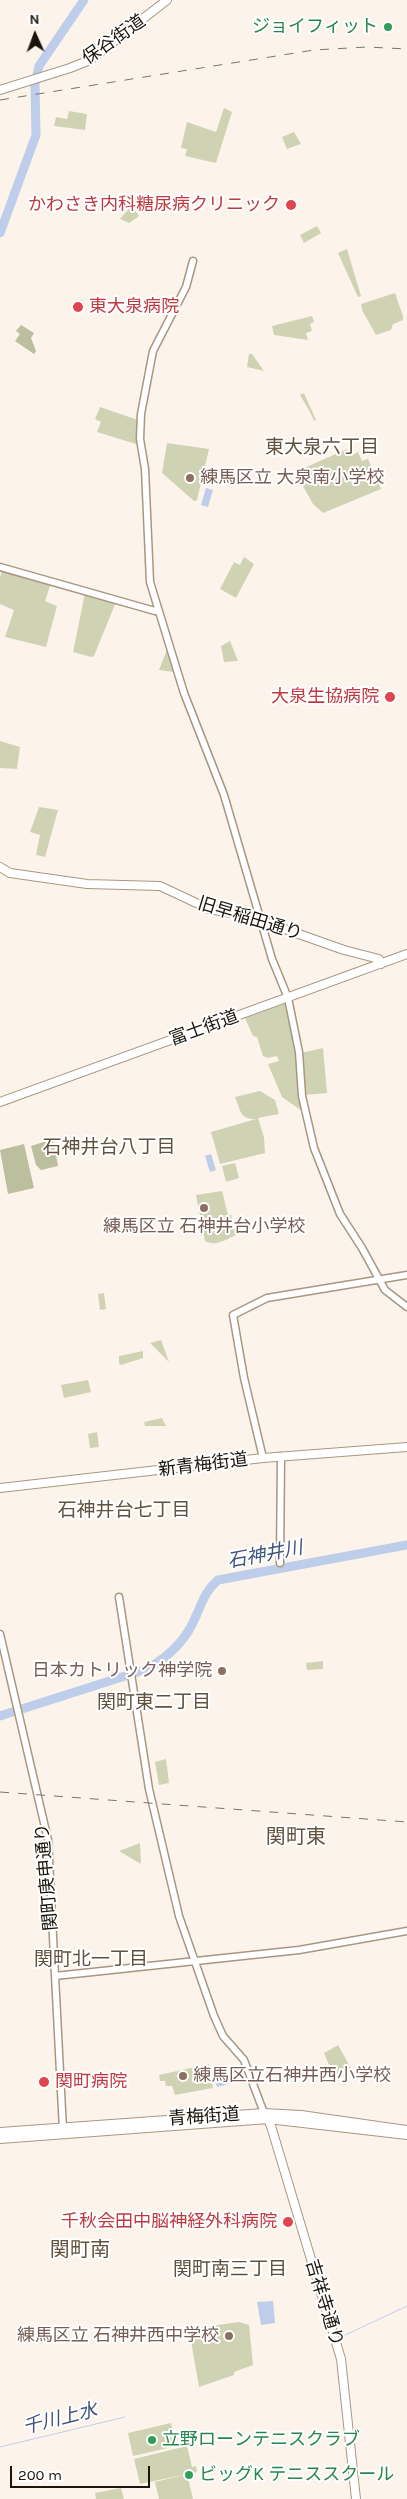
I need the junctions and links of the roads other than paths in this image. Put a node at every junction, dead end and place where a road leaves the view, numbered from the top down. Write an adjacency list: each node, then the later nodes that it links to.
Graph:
1 (166, 0): 2 (main road, 保谷街道)
2 (0, 90)
3 (193, 261): 5 (street)
4 (0, 568): 5 (street)
5 (159, 610): 7 (street)
6 (0, 867): 7 (main road, 旧早稲田通り)
7 (260, 920): 9 (main road, 旧早稲田通り); 10 (street)
8 (407, 954): 9 (main road, 富士街道)
9 (381, 964): 10 (main road, 富士街道)
10 (288, 998): 11 (main road, 富士街道); 13 (street)
11 (0, 1102)
12 (407, 1275): 13 (street)
13 (378, 1278): 14 (street); 17 (street)
14 (407, 1307)
15 (407, 1447): 16 (main road, 新青梅街道)
16 (281, 1456): 17 (main road, 新青梅街道); 19 (street)
17 (263, 1458): 18 (main road, 新青梅街道)
18 (0, 1488)
19 (280, 1563)
20 (118, 1597): 23 (street)
21 (0, 1634): 24 (street, 関町庚申通り)
22 (407, 1931): 23 (street)
23 (194, 1961): 24 (street); 25 (street)
24 (54, 1976): 26 (street, 関町庚申通り)
25 (266, 2116): 26 (main road, 青梅街道); 27 (main road, 青梅街道); 29 (main road, 青梅街道); 31 (main road, 吉祥寺通り)
26 (63, 2130): 28 (main road, 青梅街道); 30 (main road, 青梅街道)
27 (407, 2130)
28 (0, 2132)
29 (407, 2135)
30 (0, 2139)
31 (356, 2499)

